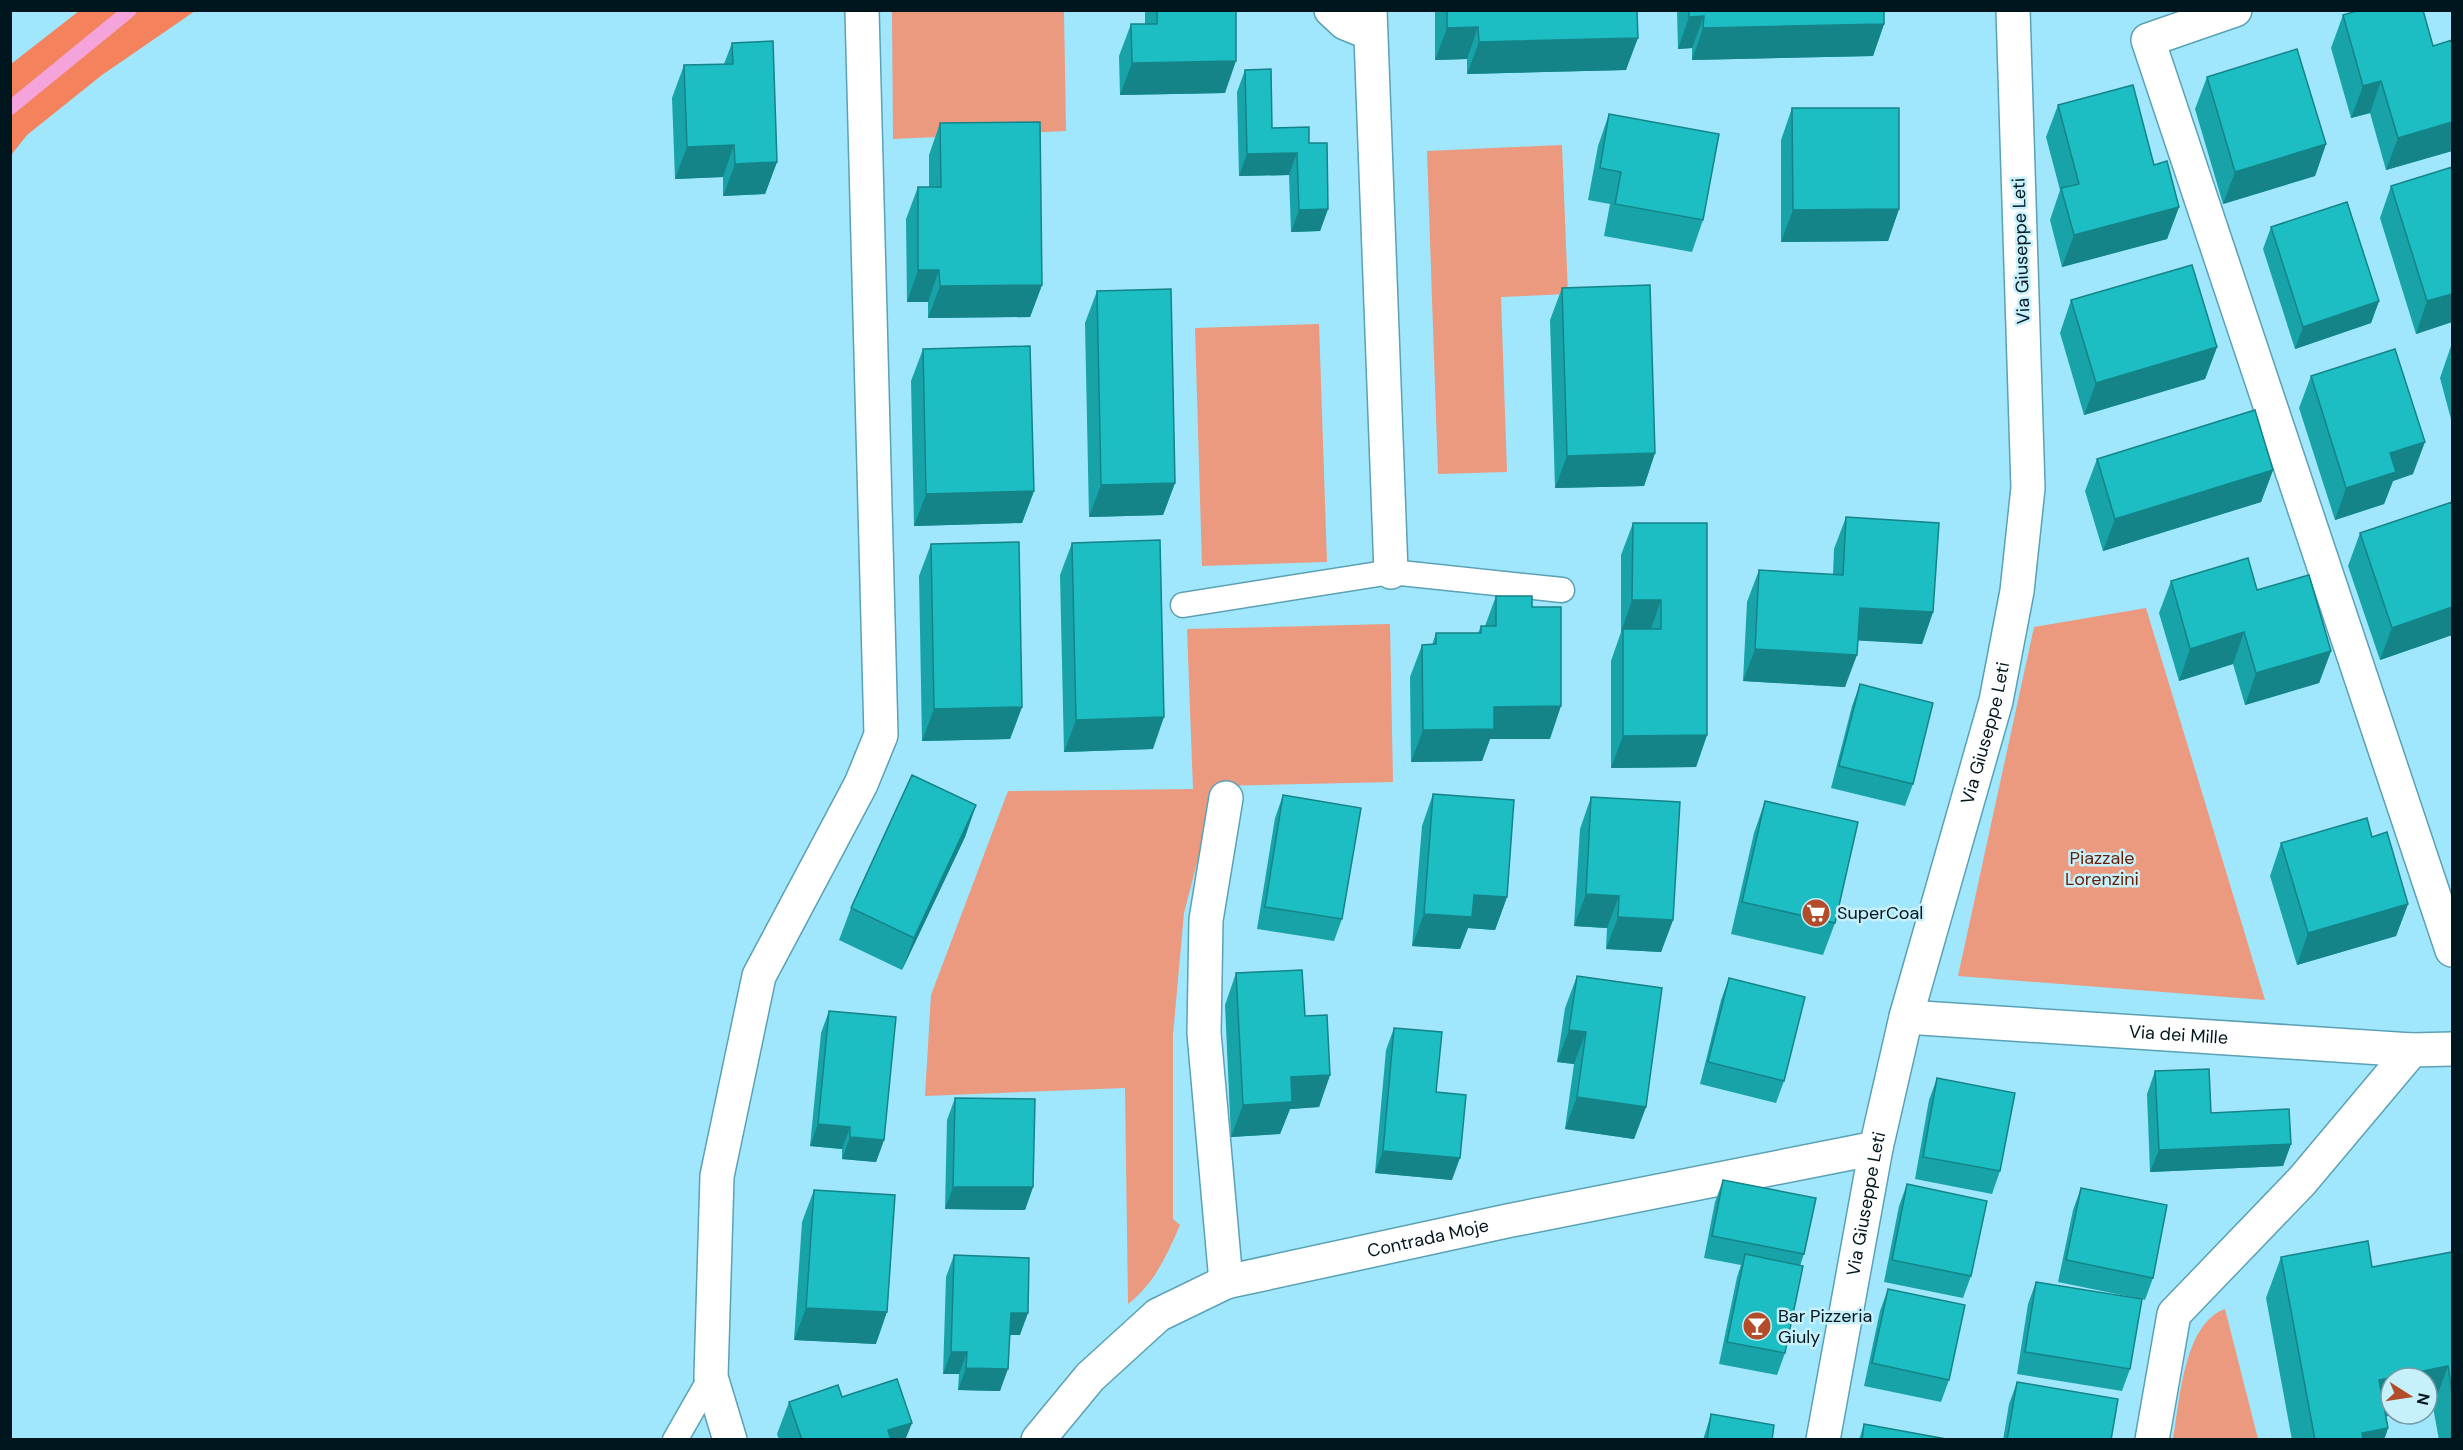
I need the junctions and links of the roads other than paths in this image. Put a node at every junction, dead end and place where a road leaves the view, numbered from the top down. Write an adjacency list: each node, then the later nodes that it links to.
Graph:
1 (862, 10): 16 (street)
2 (1331, 10): 5 (street)
3 (2013, 10): 11 (street, Via Giuseppe Leti)
4 (2235, 10): 10 (street)
5 (1370, 22): 6 (street)
6 (1391, 572): 7 (lane); 8 (lane)
7 (1562, 591)
8 (1183, 605)
9 (1226, 798): 15 (street)
10 (2452, 950)
11 (1906, 1017): 13 (street, Via dei Mille); 14 (street, Via Giuseppe Leti)
12 (2452, 1049): 13 (street, Via dei Mille)
13 (2412, 1050): 21 (street)
14 (1876, 1148): 15 (street, Contrada Moje); 20 (street, Via Giuseppe Leti)
15 (1226, 1282): 19 (street, Contrada Moje)
16 (711, 1377): 17 (lane); 18 (street)
17 (675, 1440)
18 (730, 1440)
19 (1038, 1440)
20 (1823, 1440)
21 (2152, 1440)

